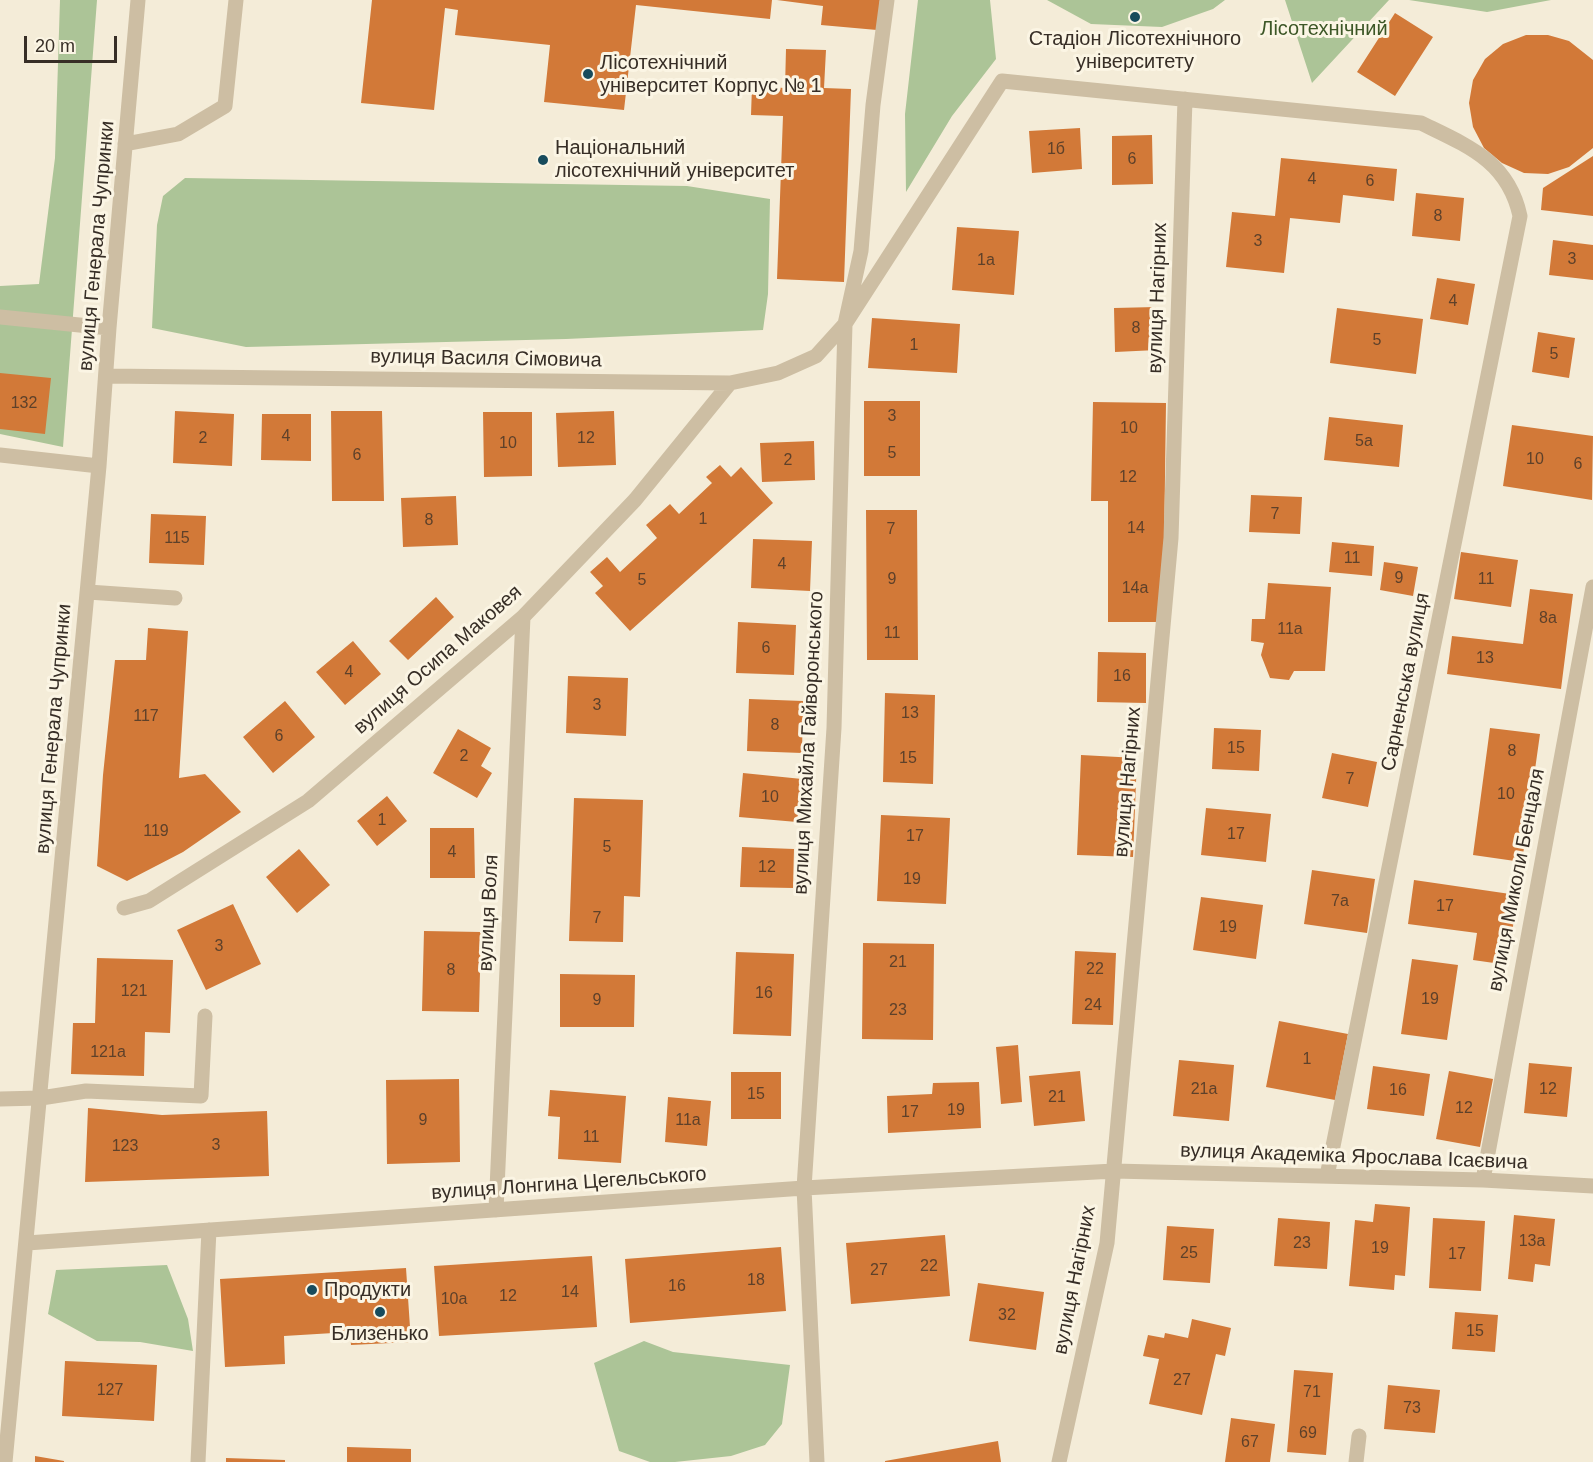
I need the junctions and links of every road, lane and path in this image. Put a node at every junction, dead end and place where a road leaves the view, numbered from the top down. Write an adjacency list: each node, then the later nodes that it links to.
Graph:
1 (138, 0): 5 (street, вулиця Генерала Чупринки)
2 (236, 0): 5 (street)
3 (887, 0): 7 (street, вулиця Михайла Гайворонського)
4 (1185, 99): 7 (street); 21 (street, вулиця Нагірних); 22 (street, Сарненська вулиця)
5 (125, 144): 8 (street, вулиця Генерала Чупринки)
6 (0, 317): 8 (street)
7 (845, 324): 10 (street, вулиця Василя Сімовича); 25 (street, вулиця Михайла Гайворонського)
8 (109, 328): 9 (street, вулиця Генерала Чупринки)
9 (107, 376): 10 (street, вулиця Василя Сімовича); 12 (street, вулиця Генерала Чупринки)
10 (730, 382): 16 (street, вулиця Осипа Маковея)
11 (0, 455): 12 (street)
12 (99, 466): 14 (street, вулиця Генерала Чупринки)
13 (1593, 587): 23 (street, вулиця Миколи Бенцаля)
14 (88, 592): 15 (street); 19 (street, вулиця Генерала Чупринки)
15 (175, 598)
16 (523, 617): 17 (street, вулиця Осипа Маковея); 26 (street, вулиця Воля)
17 (124, 908)
18 (205, 1016): 19 (street)
19 (41, 1098): 20 (street); 28 (street, вулиця Генерала Чупринки)
20 (0, 1099)
21 (1114, 1171): 22 (street, вулиця Академіка Ярослава Ісаєвича); 25 (street, вулиця Лонгина Цегельського); 33 (street, вулиця Нагірних)
22 (1327, 1176): 23 (street, вулиця Академіка Ярослава Ісаєвича)
23 (1483, 1180): 24 (street, вулиця Академіка Ярослава Ісаєвича)
24 (1593, 1186)
25 (804, 1188): 26 (street, вулиця Лонгина Цегельського); 32 (street, вулиця Михайла Гайворонського)
26 (496, 1210): 27 (street, вулиця Лонгина Цегельського)
27 (209, 1230): 28 (street, вулиця Лонгина Цегельського); 31 (street)
28 (27, 1243): 30 (street, вулиця Генерала Чупринки)
29 (1359, 1436): 34 (street)
30 (4, 1462)
31 (198, 1462)
32 (817, 1462)
33 (1059, 1462)
34 (1356, 1462)

